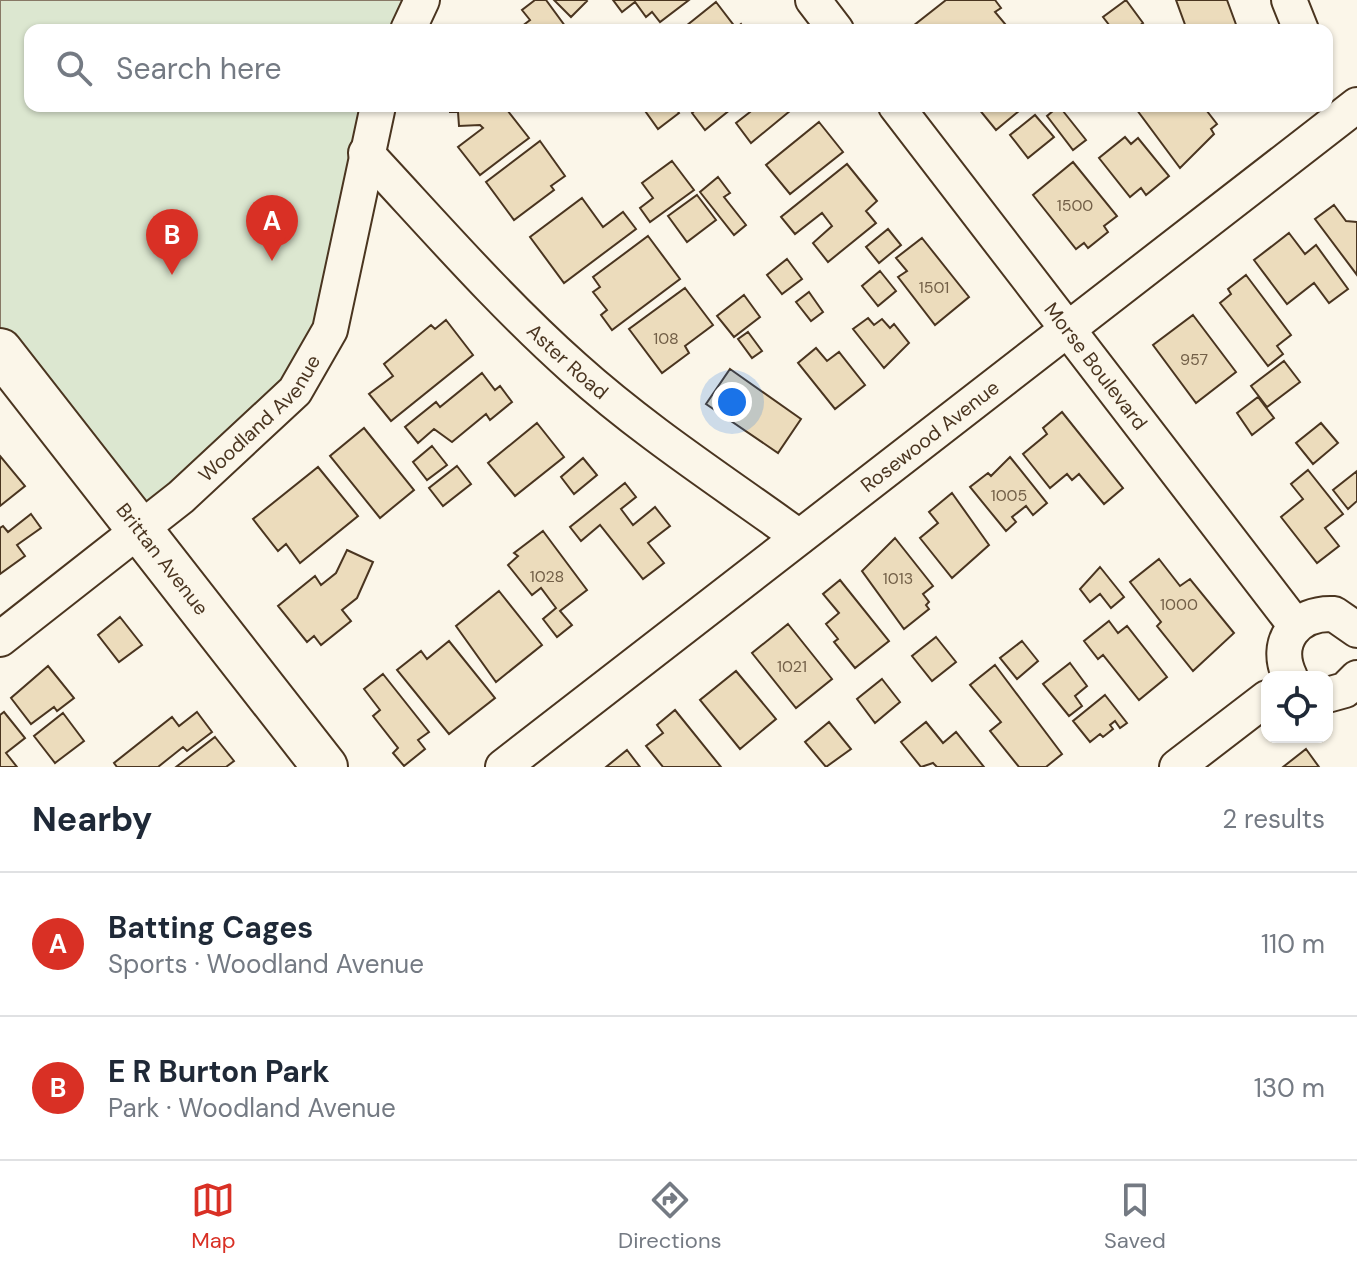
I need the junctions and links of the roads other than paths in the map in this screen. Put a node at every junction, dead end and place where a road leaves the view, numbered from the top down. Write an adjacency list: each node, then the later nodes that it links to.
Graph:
1 (422, 0): 4 (street)
2 (813, 0): 5 (street)
3 (1289, 0): 6 (street)
4 (411, 24)
5 (831, 24)
6 (1299, 24)
7 (1341, 106): 11 (street, Rosewood Avenue)
8 (376, 112): 10 (street, Woodland Avenue)
9 (901, 112): 11 (street, Morse Boulevard)
10 (366, 153): 13 (street, Woodland Avenue); 14 (street, Aster Road)
11 (1069, 328): 14 (street, Rosewood Avenue); 15 (street, Morse Boulevard)
12 (0, 351): 13 (main road, Brittan Avenue)
13 (138, 531): 17 (street, Woodland Avenue); 20 (main road, Brittan Avenue)
14 (799, 537): 21 (street, Rosewood Avenue)
15 (1295, 625): 16 (street); 18 (street)
16 (1357, 629)
17 (0, 639)
18 (1288, 671)
19 (1261, 703): 22 (street)
20 (325, 767)
21 (503, 767)
22 (1177, 767)

